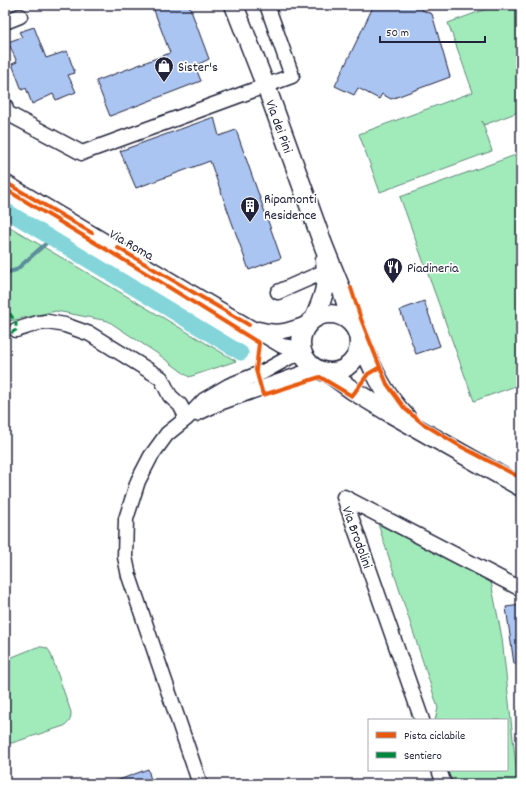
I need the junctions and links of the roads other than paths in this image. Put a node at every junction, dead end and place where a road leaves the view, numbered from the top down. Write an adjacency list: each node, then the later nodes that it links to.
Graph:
1 (234, 5): 5 (street, Via dei Pini)
2 (267, 5): 5 (street)
3 (20, 16): 4 (street)
4 (5, 22)
5 (266, 86): 6 (street); 8 (street, Via dei Pini)
6 (5, 106)
7 (5, 182): 12 (street, Via Roma)
8 (324, 247): 9 (street, Via dei Pini); 13 (street, Via dei Pini)
9 (326, 271): 10 (street); 11 (street, Via dei Pini)
10 (278, 292)
11 (312, 321): 12 (street, Via Roma); 13 (street); 15 (street)
12 (249, 325): 15 (street, Via Roma)
13 (356, 329): 16 (street); 18 (street)
14 (16, 330): 17 (street)
15 (303, 351): 16 (street); 17 (street)
16 (322, 370): 17 (street); 18 (street)
17 (187, 418): 23 (street)
18 (415, 426): 19 (street)
19 (521, 487)
20 (521, 589): 21 (street, Via Brodolini)
21 (422, 719)
22 (439, 771): 24 (street)
23 (200, 784)
24 (444, 784)

